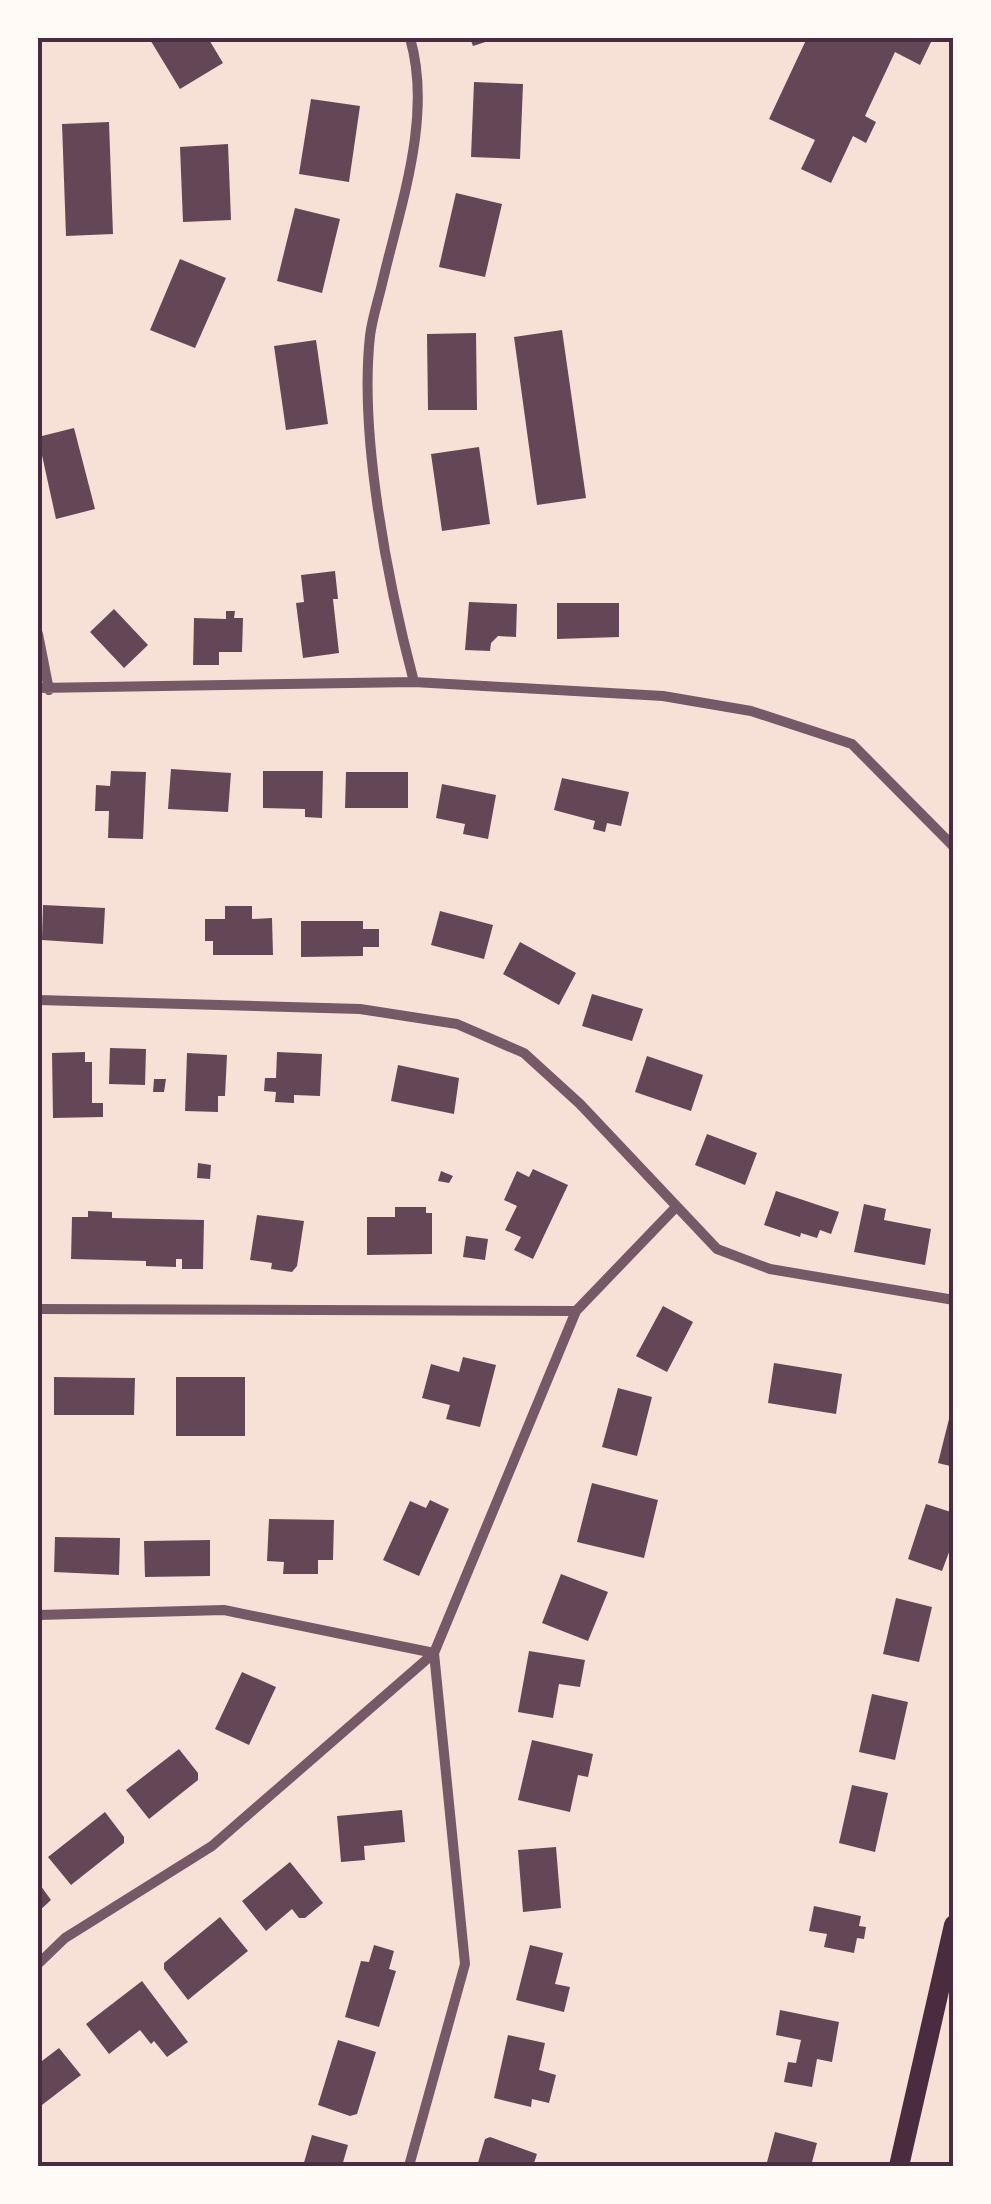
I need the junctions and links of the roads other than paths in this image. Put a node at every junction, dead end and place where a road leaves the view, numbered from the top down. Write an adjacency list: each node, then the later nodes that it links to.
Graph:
1 (410, 38): 3 (street)
2 (38, 634): 4 (street)
3 (414, 682): 4 (street); 5 (street)
4 (43, 689)
5 (954, 847)
6 (38, 1000): 7 (street)
7 (676, 1207): 8 (street); 10 (street)
8 (954, 1300)
9 (38, 1309): 10 (street)
10 (576, 1311): 12 (street)
11 (38, 1615): 12 (street)
12 (434, 1653): 14 (street); 15 (street)
13 (954, 1925): 16 (main road)
14 (38, 1964)
15 (409, 2166)
16 (899, 2166)

